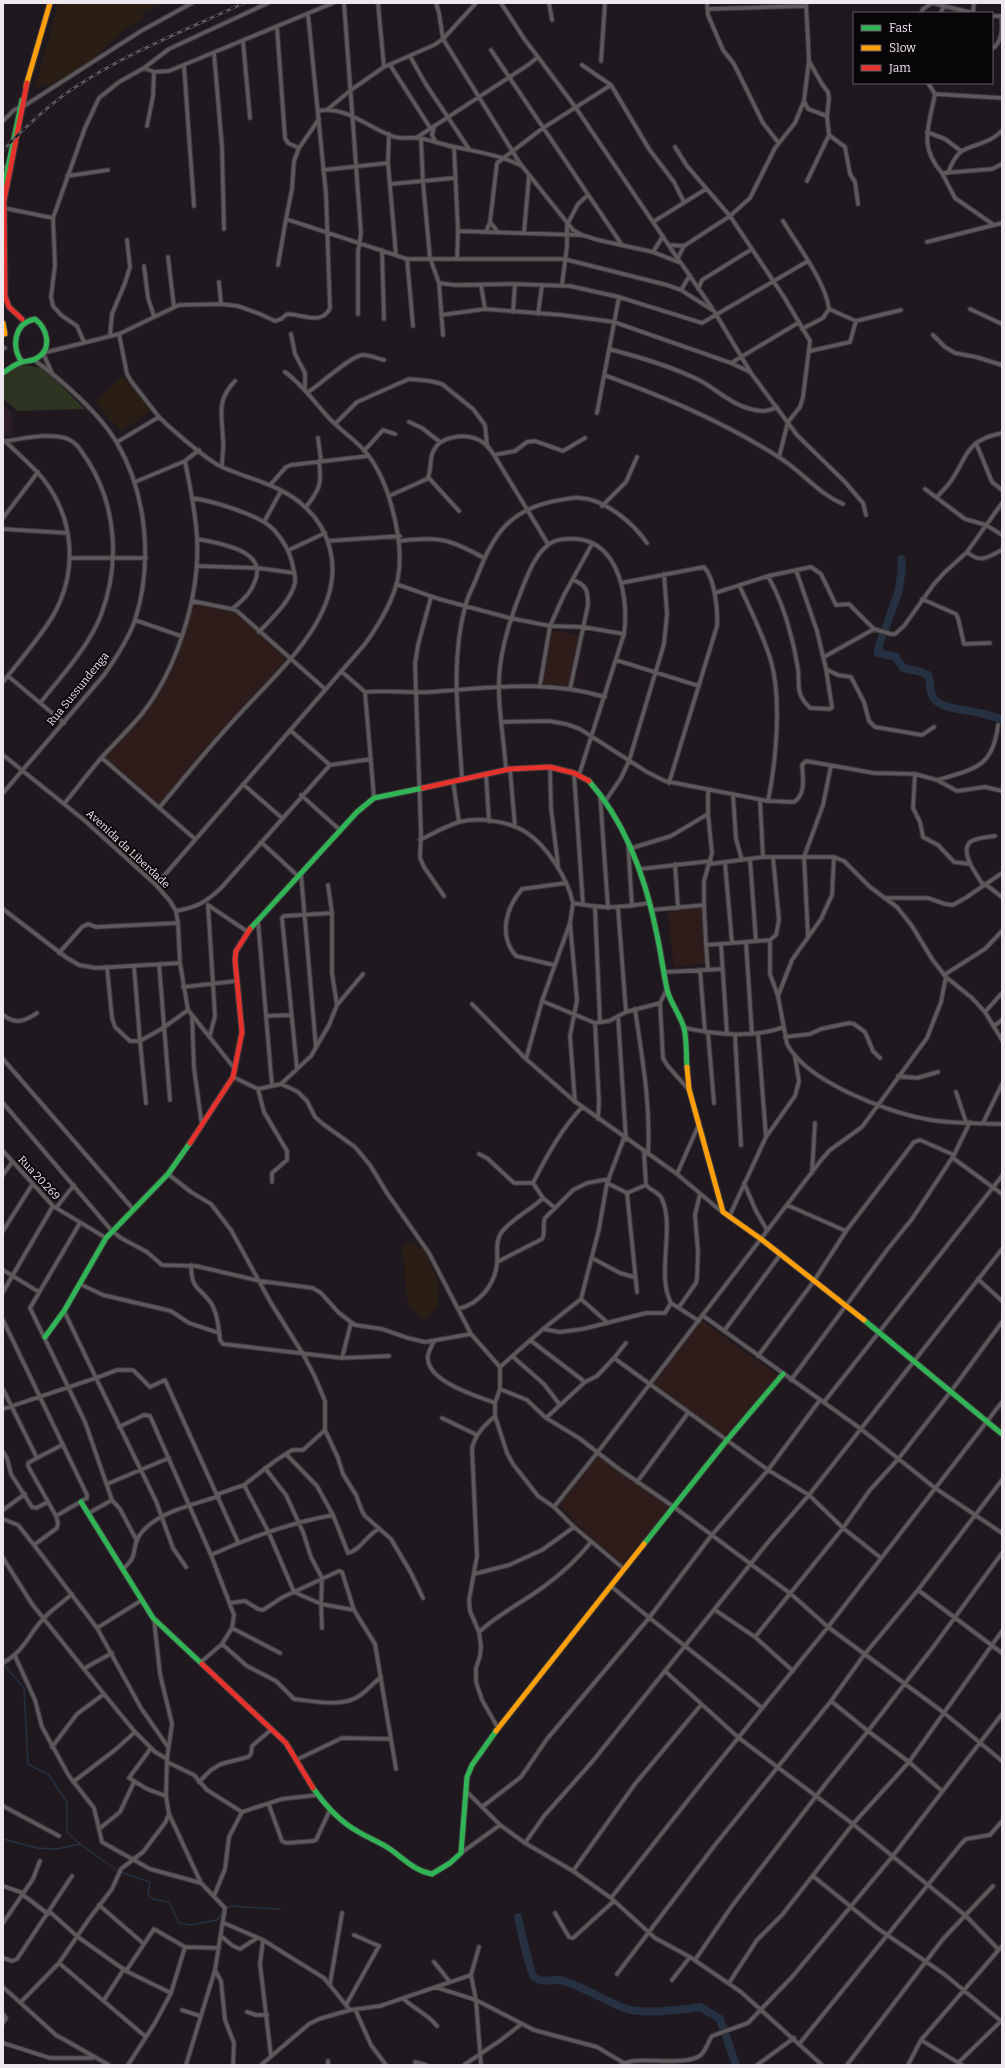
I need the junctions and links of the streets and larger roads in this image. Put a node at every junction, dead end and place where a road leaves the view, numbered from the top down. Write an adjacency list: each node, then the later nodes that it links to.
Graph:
1 (50, 3): 47 (street)
2 (192, 3): 47 (street)
3 (268, 3): 37 (street)
4 (333, 3): 20 (street)
5 (344, 3): 42 (street)
6 (378, 3): 36 (street)
7 (436, 3): 24 (street)
8 (476, 3): 24 (street)
9 (501, 3): 30 (street)
10 (549, 3): 22 (street)
11 (605, 3): 32 (street)
12 (707, 3): 16 (street)
13 (932, 3): 15 (street); 17 (street)
14 (806, 4): 16 (street); 31 (street)
15 (944, 6): 18 (street); 19 (street)
16 (708, 10): 66 (street)
17 (922, 12)
18 (941, 12)
19 (969, 12)
20 (308, 14): 23 (street); 50 (street)
21 (1002, 16): 26 (street)
22 (552, 20)
23 (277, 27): 25 (street); 70 (street)
24 (443, 39): 29 (street); 44 (street)
25 (243, 40): 28 (street); 54 (street)
26 (993, 49)
27 (490, 50): 39 (street)
28 (214, 53): 35 (street); 108 (street)
29 (410, 56): 33 (street); 53 (street)
30 (538, 57): 39 (street); 48 (street)
31 (809, 60): 46 (street); 51 (street)
32 (601, 61)
33 (390, 65): 36 (street); 58 (street)
34 (582, 65): 41 (street)
35 (184, 66): 38 (street); 97 (street)
36 (384, 67): 42 (street)
37 (144, 68): 38 (street); 86 (street)
38 (154, 72): 57 (street)
39 (508, 77): 44 (street); 59 (street)
40 (929, 84): 43 (street)
41 (611, 86): 48 (street); 95 (street)
42 (351, 90): 49 (street); 52 (street)
43 (935, 94): 45 (street); 61 (street)
44 (479, 96): 53 (street); 72 (street)
45 (1002, 98)
46 (804, 101): 51 (street); 66 (street)
47 (22, 106): 56 (street); 81 (street); 98 (street)
48 (576, 108): 59 (street); 104 (street)
49 (328, 109): 50 (street); 52 (street)
50 (318, 111): 55 (street)
51 (827, 116): 63 (street)
52 (353, 117): 62 (street); 79 (street)
53 (448, 117): 58 (street); 71 (street)
54 (250, 118)
55 (319, 119): 70 (street); 83 (street)
56 (3, 121)
57 (147, 126)
58 (432, 128): 64 (street); 67 (street)
59 (544, 128): 72 (street); 94 (street)
60 (1002, 131): 73 (street)
61 (927, 132): 73 (street); 84 (street)
62 (389, 134): 64 (street); 76 (street)
63 (829, 135): 89 (street); 96 (street)
64 (416, 138): 65 (street)
65 (421, 139): 67 (street); 90 (street)
66 (778, 142): 99 (street)
67 (437, 143): 68 (street)
68 (454, 147): 71 (street); 88 (street)
69 (675, 147): 92 (street)
70 (298, 148): 101 (street)
71 (468, 149): 74 (street)
72 (514, 151): 75 (street); 80 (street)
73 (961, 151): 85 (street)
74 (494, 154): 75 (street); 77 (street)
75 (502, 157): 77 (street); 80 (street)
76 (388, 163): 79 (street); 91 (street)
77 (497, 163): 103 (street)
78 (1002, 164): 85 (street)
79 (356, 165): 83 (street); 118 (street)
80 (522, 166): 87 (street)
81 (5, 167): 93 (street)
82 (108, 170): 86 (street)
83 (323, 170): 112 (street)
84 (942, 173): 85 (street); 107 (street)
85 (948, 173)
86 (67, 176): 100 (street)
87 (529, 176): 106 (street); 113 (street)
88 (454, 178): 90 (street); 109 (street)
89 (807, 181)
90 (423, 182): 91 (street); 128 (street)
91 (390, 184): 126 (street)
92 (706, 188): 95 (street); 99 (street)
93 (3, 189)
94 (588, 195): 106 (street); 120 (street)
95 (684, 202): 104 (street)
96 (858, 204)
97 (194, 206)
98 (4, 208): 100 (street); 181 (street)
99 (730, 216): 122 (street); 123 (street)
100 (53, 218): 177 (street)
101 (286, 220): 112 (street); 135 (street)
102 (783, 221): 133 (street)
103 (490, 222): 110 (street); 111 (street)
104 (653, 222): 116 (street)
105 (1002, 223): 107 (street)
106 (567, 225): 114 (street); 115 (street)
107 (994, 225): 119 (street)
108 (224, 229)
109 (458, 231): 110 (street); 129 (street)
110 (486, 232): 111 (street)
111 (498, 232): 113 (street)
112 (327, 233): 118 (street); 150 (street)
113 (524, 233): 114 (street)
114 (567, 234): 115 (street); 132 (street)
115 (582, 235): 120 (street)
116 (663, 236): 121 (street); 125 (street)
117 (127, 240): 176 (street)
118 (359, 242): 124 (street); 158 (street)
119 (927, 242)
120 (622, 245): 125 (street)
121 (669, 245): 122 (street); 130 (street)
122 (684, 246): 130 (street)
123 (752, 249): 139 (street); 141 (street)
124 (382, 250): 126 (street); 162 (street)
125 (653, 252): 134 (street)
126 (396, 255): 131 (street)
127 (168, 257): 151 (street)
128 (430, 258): 129 (street); 131 (street); 142 (street)
129 (457, 258): 132 (street)
130 (678, 258): 134 (street)
131 (407, 259): 169 (street)
132 (566, 259): 146 (street); 148 (street)
133 (808, 261): 141 (street); 153 (street)
134 (681, 263): 137 (street)
135 (278, 265)
136 (144, 266): 161 (street)
137 (690, 275): 138 (street); 148 (street)
138 (693, 280): 139 (street); 147 (street)
139 (702, 280): 147 (street)
140 (219, 282): 150 (street)
141 (772, 282): 157 (street); 166 (street)
142 (439, 283): 144 (street); 160 (street)
143 (515, 284): 144 (street); 145 (street); 156 (street)
144 (481, 285): 152 (street)
145 (542, 285): 146 (street); 159 (street)
146 (562, 285): 149 (street)
147 (698, 289): 157 (street)
148 (681, 290): 157 (street)
149 (619, 297): 157 (street); 164 (street)
150 (221, 304): 151 (street)
151 (174, 307): 161 (street)
152 (485, 309): 156 (street); 160 (street)
153 (829, 309): 163 (street); 170 (street)
154 (970, 309): 167 (street)
155 (901, 310): 163 (street)
156 (513, 312): 159 (street)
157 (715, 313): 182 (street)
158 (358, 314)
159 (538, 314): 164 (street)
160 (442, 315): 173 (street)
161 (154, 316): 171 (street)
162 (384, 319)
163 (856, 321): 180 (street)
164 (614, 322): 178 (street); 186 (street)
165 (3, 323): 175 (street)
166 (798, 323): 170 (street); 182 (street)
167 (1002, 324)
168 (9, 326): 175 (street)
169 (413, 326)
170 (802, 329): 180 (street)
171 (119, 334): 176 (street); 198 (street)
172 (291, 334): 194 (street)
173 (443, 335)
174 (933, 335): 187 (street)
175 (4, 336): 179 (street)
176 (110, 336): 177 (street)
177 (84, 342): 181 (street)
178 (609, 348): 192 (street); 196 (street)
179 (4, 350): 185 (street)
180 (810, 351): 200 (street)
181 (43, 353): 183 (street); 191 (street, Rua Sussundenga)
182 (742, 357): 186 (street); 190 (street)
183 (34, 360): 185 (street); 191 (street, Rua Sussundenga)
184 (384, 360): 195 (street)
185 (22, 362): 189 (street)
186 (731, 363): 190 (street)
187 (1002, 365)
188 (285, 372): 194 (street)
189 (3, 373)
190 (751, 373): 196 (street)
191 (53, 374): 207 (street, Rua Sussundenga)
192 (604, 375): 197 (street); 216 (street)
193 (235, 381): 219 (street)
194 (305, 389): 195 (street)
195 (308, 392): 201 (street)
196 (777, 407): 200 (street)
197 (597, 413)
198 (159, 416): 207 (street); 211 (street)
199 (409, 422): 208 (street)
200 (788, 422): 216 (street); 236 (street)
201 (335, 424): 210 (street); 212 (street)
202 (1002, 433): 209 (street)
203 (395, 434): 212 (street)
204 (318, 438): 218 (street)
205 (585, 438): 213 (street)
206 (4, 440): 220 (street); 255 (street)
207 (117, 442): 222 (street, Rua Sussundenga)
208 (440, 442): 210 (street); 221 (street)
209 (976, 442): 225 (street); 228 (street)
210 (487, 445): 213 (street)
211 (199, 450): 217 (street); 219 (street)
212 (364, 451): 214 (street)
213 (494, 455): 234 (street)
214 (368, 456): 218 (street); 227 (street)
215 (637, 457): 232 (street)
216 (779, 457): 231 (street)
217 (184, 461): 222 (street); 229 (street)
218 (320, 461): 223 (street); 233 (street)
219 (222, 467): 223 (street)
220 (38, 472): 237 (street); 241 (street)
221 (428, 477): 227 (street); 235 (street)
222 (135, 482): 256 (street, Rua Sussundenga)
223 (271, 484): 226 (street)
224 (925, 489): 228 (street)
225 (1002, 490)
226 (281, 491): 233 (street); 238 (street)
227 (389, 496): 244 (street)
228 (937, 497): 239 (street)
229 (192, 498): 238 (street); 245 (street)
230 (1002, 503): 239 (street)
231 (843, 504)
232 (602, 506): 234 (street); 248 (street)
233 (306, 507): 242 (street)
234 (526, 510): 249 (street); 257 (street)
235 (459, 511)
236 (866, 515)
237 (3, 518)
238 (264, 522): 251 (street)
239 (986, 525): 243 (street); 253 (street)
240 (3, 529): 241 (street)
241 (67, 532): 254 (street)
242 (324, 533): 246 (street); 251 (street)
243 (1002, 534)
244 (400, 536): 246 (street); 247 (street)
245 (197, 539): 258 (street); 259 (street)
246 (328, 541): 284 (street)
247 (400, 541): 257 (street); 266 (street)
248 (647, 543)
249 (548, 544): 250 (street); 274 (street)
250 (592, 544): 264 (street); 265 (street)
251 (289, 550): 261 (street)
252 (1002, 550): 253 (street)
253 (967, 552): 270 (street)
254 (71, 558): 255 (street); 289 (street)
255 (114, 558): 256 (street); 300 (street)
256 (146, 558): 275 (street, Rua Sussundenga)
257 (484, 558): 272 (street)
258 (197, 566): 259 (street); 271 (street)
259 (258, 568): 261 (street); 273 (street)
260 (796, 570): 263 (street); 278 (street); 283 (street)
261 (294, 573): 279 (street)
262 (664, 574): 265 (street); 268 (street); 288 (street)
263 (768, 576): 267 (street); 286 (street)
264 (573, 580): 276 (street); 277 (street)
265 (621, 583): 280 (street)
266 (396, 584): 269 (street); 287 (street)
267 (740, 585): 268 (street); 334 (street)
268 (714, 593): 292 (street)
269 (432, 596): 272 (street); 298 (street)
270 (922, 599): 278 (street); 282 (street)
271 (192, 601): 273 (street); 281 (street)
272 (465, 606): 274 (street); 296 (street)
273 (232, 609): 279 (street)
274 (510, 618): 276 (street); 293 (street)
275 (135, 620): 281 (street); 302 (street, Rua Sussundenga)
276 (550, 626): 277 (street); 291 (street)
277 (583, 627): 280 (street); 295 (street)
278 (874, 629): 283 (street)
279 (259, 632): 284 (street)
280 (624, 634): 285 (street)
281 (181, 636): 308 (street)
282 (990, 643)
283 (824, 657): 286 (street)
284 (290, 658): 294 (street); 336 (street)
285 (616, 660): 288 (street); 299 (street)
286 (826, 669): 304 (street)
287 (341, 671): 294 (street); 297 (street)
288 (656, 672): 292 (street); 310 (street)
289 (8, 676): 290 (street); 300 (street)
290 (3, 682)
291 (540, 685): 293 (street); 295 (street)
292 (699, 686): 322 (street)
293 (499, 687): 296 (street); 301 (street)
294 (325, 689): 305 (street)
295 (570, 689): 299 (street)
296 (457, 690): 298 (street); 319 (street)
297 (366, 692): 298 (street); 309 (street)
298 (415, 692): 324 (street)
299 (605, 696): 306 (street)
300 (41, 702): 302 (street)
301 (502, 722): 306 (street); 315 (street)
302 (64, 723): 314 (street, Rua Sussundenga)
303 (998, 725): 320 (street)
304 (934, 727)
305 (290, 730): 311 (street); 323 (street)
306 (591, 736): 310 (street); 317 (street)
307 (3, 755): 314 (street, Avenida da Liberdade)
308 (102, 758): 335 (street); 336 (street)
309 (371, 759): 311 (street); 331 (street)
310 (629, 761): 322 (street); 332 (street)
311 (330, 764): 330 (street)
312 (831, 766): 318 (street); 334 (street); 351 (street)
313 (550, 767): 315 (street); 317 (street); 359 (street)
314 (22, 770): 327 (street, Rua Sussundenga); 335 (street, Avenida da Liberdade)
315 (508, 770): 316 (street); 341 (street)
316 (486, 774): 319 (street); 339 (street)
317 (576, 774): 328 (street); 374 (street)
318 (915, 774): 320 (street); 358 (street)
319 (462, 779): 321 (street)
320 (937, 780): 326 (street)
321 (453, 781): 324 (street); 340 (street)
322 (670, 783): 325 (street)
323 (242, 784): 338 (street); 345 (street)
324 (418, 789): 331 (street); 346 (street)
325 (708, 789): 329 (street); 337 (street)
326 (1002, 791)
327 (3, 793)
328 (600, 793): 332 (street); 378 (street)
329 (733, 794): 333 (street); 354 (street)
330 (301, 795): 338 (street); 342 (street)
331 (374, 798): 342 (street)
332 (606, 800): 344 (street)
333 (760, 800): 334 (street); 349 (street)
334 (768, 801)
335 (64, 804): 366 (street, Avenida da Liberdade)
336 (159, 808): 345 (street)
337 (708, 814): 348 (street); 355 (street)
338 (282, 818): 347 (street)
339 (489, 821): 340 (street); 341 (street)
340 (459, 822): 346 (street)
341 (515, 827): 359 (street)
342 (340, 830): 362 (street)
343 (995, 836): 358 (street)
344 (628, 838): 348 (street); 376 (street)
345 (195, 839): 366 (street)
346 (420, 840): 367 (street)
347 (261, 842): 362 (street); 370 (street)
348 (632, 848): 360 (street)
349 (763, 857): 350 (street); 353 (street)
350 (773, 857): 351 (street); 392 (street)
351 (804, 857): 352 (street); 391 (street)
352 (834, 857): 369 (street); 391 (street)
353 (750, 859): 354 (street); 393 (street)
354 (742, 860): 356 (street)
355 (710, 862): 356 (street); 357 (street); 375 (street)
356 (725, 863): 395 (street)
357 (675, 864): 360 (street); 380 (street)
358 (970, 864): 365 (street)
359 (558, 866): 363 (street)
360 (640, 869): 372 (street)
361 (1002, 873): 365 (street)
362 (300, 874): 385 (street); 386 (street)
363 (566, 883): 371 (street); 401 (street)
364 (328, 884): 384 (street)
365 (984, 884): 368 (street); 369 (street)
366 (156, 885): 383 (street, Avenida da Liberdade)
367 (444, 896)
368 (1002, 897)
369 (884, 898): 409 (street)
370 (204, 903): 373 (street); 383 (street)
371 (573, 903): 374 (street); 388 (street)
372 (649, 903): 376 (street); 382 (street)
373 (208, 905): 390 (street); 411 (street)
374 (583, 905): 377 (street)
375 (704, 905): 380 (street); 397 (street)
376 (632, 906): 379 (street)
377 (594, 908): 378 (street); 432 (street)
378 (608, 908): 379 (street)
379 (618, 908): 422 (street)
380 (678, 908): 382 (street)
381 (3, 909): 398 (street)
382 (651, 910): 407 (street)
383 (176, 911): 387 (street, Avenida da Liberdade)
384 (332, 913): 385 (street); 419 (street)
385 (305, 914): 427 (street); 447 (street)
386 (258, 921): 390 (street); 428 (street)
387 (178, 923): 398 (street); 399 (street, Avenida da Liberdade)
388 (570, 923): 401 (street); 429 (street)
389 (1002, 931): 409 (street)
390 (248, 932): 410 (street)
391 (808, 936): 415 (street)
392 (770, 940): 393 (street); 415 (street)
393 (756, 941): 394 (street)
394 (746, 942): 395 (street); 441 (street)
395 (732, 943): 396 (street)
396 (721, 944): 397 (street); 404 (street)
397 (706, 945): 406 (street)
398 (59, 952): 403 (street)
399 (180, 963): 400 (street); 412 (street, Avenida da Liberdade)
400 (159, 964): 402 (street); 436 (street)
401 (554, 965): 416 (street)
402 (134, 966): 403 (street); 446 (street)
403 (107, 967): 446 (street)
404 (723, 969): 406 (street); 440 (street)
405 (700, 970): 406 (street); 407 (street); 438 (street)
406 (708, 970)
407 (665, 972): 413 (street)
408 (363, 974): 419 (street)
409 (945, 976): 423 (street); 455 (street)
410 (237, 981): 411 (street); 452 (street)
411 (212, 983): 412 (street); 439 (street)
412 (183, 987): 421 (street, Avenida da Liberdade)
413 (667, 989): 417 (street); 437 (street)
414 (1002, 993): 423 (street)
415 (778, 996): 435 (street)
416 (542, 1001): 429 (street); 451 (street)
417 (660, 1003): 420 (street); 461 (street)
418 (472, 1004): 451 (street)
419 (337, 1005): 447 (street)
420 (635, 1009): 422 (street); 483 (street)
421 (188, 1010): 426 (street, Avenida da Liberdade); 436 (street)
422 (626, 1012): 430 (street)
423 (985, 1012): 434 (street)
424 (37, 1013): 425 (street)
425 (3, 1015)
426 (192, 1015): 439 (street, Avenida da Liberdade); 476 (street)
427 (291, 1015): 428 (street); 453 (street)
428 (266, 1016): 459 (street)
429 (574, 1016): 433 (street); 464 (street)
430 (618, 1016): 432 (street); 478 (street)
431 (1002, 1020): 434 (street)
432 (600, 1022): 433 (street)
433 (595, 1023): 470 (street)
434 (994, 1026): 445 (street)
435 (784, 1027): 442 (street); 444 (street)
436 (163, 1028): 446 (street); 463 (street)
437 (684, 1028): 438 (street); 461 (street)
438 (706, 1032): 440 (street); 467 (street)
439 (210, 1034): 452 (street, Avenida da Liberdade)
440 (727, 1034): 443 (street)
441 (752, 1034): 442 (street); 443 (street)
442 (758, 1034): 477 (street)
443 (735, 1035): 479 (street)
444 (786, 1037): 448 (street); 449 (street)
445 (1002, 1040)
446 (140, 1041): 466 (street)
447 (316, 1048): 453 (street)
448 (796, 1057): 468 (street); 477 (street)
449 (880, 1058)
450 (3, 1059): 506 (street)
451 (526, 1059): 464 (street)
452 (235, 1069): 456 (street)
453 (297, 1069): 457 (street)
454 (938, 1072): 455 (street)
455 (898, 1076): 468 (street)
456 (233, 1077): 460 (street); 476 (street)
457 (281, 1084): 459 (street); 536 (street)
458 (1002, 1084): 474 (street)
459 (272, 1086): 460 (street)
460 (258, 1089): 492 (street)
461 (689, 1089): 472 (street)
462 (956, 1092): 471 (street)
463 (170, 1100)
464 (575, 1102): 469 (street)
465 (3, 1103): 496 (street)
466 (146, 1103)
467 (714, 1103)
468 (877, 1106): 471 (street); 488 (street)
469 (582, 1107): 470 (street); 493 (street)
470 (598, 1119): 478 (street)
471 (968, 1122): 474 (street); 484 (street)
472 (700, 1123): 487 (street); 507 (street)
473 (814, 1123): 488 (street)
474 (983, 1123): 475 (street)
475 (1002, 1124)
476 (202, 1126): 486 (street)
477 (766, 1138): 494 (street)
478 (625, 1139): 481 (street); 491 (street)
479 (741, 1145)
480 (3, 1151): 485 (street, Rua 20.269)
481 (644, 1152): 483 (street); 497 (street)
482 (479, 1154): 493 (street)
483 (648, 1154): 487 (street)
484 (953, 1157): 498 (street); 513 (street); 534 (street)
485 (12, 1162): 489 (street); 495 (street, Rua 20.269)
486 (168, 1174): 506 (street); 525 (street)
487 (677, 1174): 500 (street)
488 (812, 1174): 503 (street)
489 (3, 1175)
490 (1002, 1176): 498 (street)
491 (608, 1181): 499 (street); 505 (street); 518 (street)
492 (272, 1182)
493 (533, 1183): 502 (street)
494 (744, 1183): 508 (street); 510 (street)
495 (32, 1185): 504 (street, Rua 20.269); 511 (street)
496 (74, 1185): 504 (street); 512 (street)
497 (646, 1185): 499 (street); 533 (street)
498 (993, 1188): 501 (street); 547 (street)
499 (627, 1193): 523 (street)
500 (700, 1194): 507 (street); 535 (street)
501 (1002, 1194)
502 (543, 1198): 505 (street); 519 (street)
503 (787, 1205): 510 (street); 513 (street)
504 (54, 1207): 509 (street, Rua 20.269); 522 (street)
505 (555, 1208): 519 (street)
506 (133, 1209): 512 (street)
507 (723, 1212): 508 (street)
508 (728, 1218): 515 (street)
509 (80, 1223): 514 (street, Rua 20.269); 529 (street)
510 (767, 1230): 515 (street)
511 (3, 1231)
512 (112, 1231): 514 (street); 520 (street)
513 (846, 1231): 526 (street)
514 (106, 1238): 527 (street)
515 (761, 1239): 517 (street); 538 (street)
516 (1002, 1249): 524 (street)
517 (780, 1255): 526 (street); 545 (street)
518 (592, 1258): 523 (street); 531 (street)
519 (497, 1262): 536 (street)
520 (191, 1265): 525 (street); 546 (street)
521 (3, 1270): 522 (street)
522 (11, 1275): 528 (street); 529 (street)
523 (634, 1277): 530 (street)
524 (978, 1279): 532 (street); 559 (street)
525 (260, 1281): 542 (street); 553 (street)
526 (814, 1281): 534 (street); 556 (street)
527 (80, 1284): 537 (street); 546 (street)
528 (3, 1292)
529 (39, 1292): 549 (street)
530 (637, 1292)
531 (581, 1299): 543 (street); 544 (street)
532 (1002, 1301)
533 (671, 1303): 535 (street); 543 (street)
534 (846, 1306): 547 (street); 563 (street)
535 (679, 1308): 540 (street)
536 (458, 1309): 548 (street)
537 (64, 1311): 549 (street); 562 (street)
538 (702, 1315): 540 (street); 545 (street)
539 (3, 1320): 570 (street)
540 (699, 1321): 565 (street)
541 (1002, 1322): 569 (street)
542 (351, 1323): 551 (street); 557 (street)
543 (608, 1324): 544 (street)
544 (544, 1330): 550 (street)
545 (724, 1331): 556 (street)
546 (219, 1333): 553 (street)
547 (880, 1333): 559 (street); 571 (street)
548 (471, 1334): 551 (street); 560 (street)
549 (45, 1337): 566 (street)
550 (530, 1340): 555 (street); 564 (street)
551 (434, 1341): 573 (street)
552 (626, 1343): 558 (street)
553 (304, 1354): 557 (street); 584 (street)
554 (389, 1356): 557 (street)
555 (512, 1356): 560 (street); 574 (street)
556 (758, 1356): 561 (street)
557 (342, 1358)
558 (614, 1358): 564 (street); 565 (street)
559 (915, 1361): 569 (street); 583 (street)
560 (500, 1366): 568 (street)
561 (783, 1374): 563 (street); 587 (street)
562 (96, 1378): 566 (street); 582 (street); 604 (street)
563 (791, 1380): 571 (street)
564 (585, 1382): 574 (street)
565 (649, 1383): 577 (street); 590 (street)
566 (66, 1387): 570 (street); 600 (street)
567 (3, 1389): 575 (street)
568 (500, 1389): 573 (street); 580 (street)
569 (952, 1390): 581 (street); 594 (street)
570 (39, 1396): 575 (street); 588 (street)
571 (822, 1401): 583 (street); 597 (street)
572 (1002, 1402): 581 (street)
573 (495, 1403): 578 (street)
574 (560, 1405): 580 (street)
575 (11, 1406): 576 (street); 592 (street)
576 (3, 1409)
577 (688, 1413): 587 (street); 599 (street)
578 (495, 1416): 586 (street); 609 (street)
579 (442, 1418): 586 (street)
580 (546, 1418): 590 (street)
581 (986, 1421): 585 (street); 602 (street)
582 (119, 1427): 593 (street); 596 (street)
583 (861, 1429): 594 (street); 605 (street)
584 (325, 1430): 591 (street); 622 (street)
585 (1002, 1434)
586 (477, 1435): 638 (street)
587 (727, 1440): 597 (street); 611 (street)
588 (62, 1445): 592 (street); 608 (street)
589 (3, 1452): 603 (street)
590 (597, 1452): 599 (street); 609 (street)
591 (286, 1454): 595 (street); 615 (street)
592 (37, 1458): 607 (street)
593 (169, 1458): 596 (street); 610 (street)
594 (899, 1458): 602 (street); 621 (street)
595 (265, 1468): 601 (street); 619 (street)
596 (140, 1469): 600 (street); 617 (street)
597 (768, 1470): 605 (street); 625 (street)
598 (1002, 1480): 614 (street)
599 (637, 1482): 611 (street)
600 (106, 1484): 606 (street)
601 (244, 1485): 604 (street); 623 (street)
602 (935, 1488): 614 (street); 633 (street)
603 (24, 1494): 607 (street); 612 (street)
604 (218, 1495): 610 (street); 627 (street)
605 (809, 1495): 621 (street); 634 (street)
606 (112, 1500): 613 (street); 626 (street)
607 (48, 1502): 616 (street)
608 (81, 1502): 613 (street); 616 (street)
609 (554, 1506): 620 (street)
610 (190, 1507): 617 (street); 631 (street)
611 (674, 1507): 625 (street); 637 (street)
612 (3, 1510)
613 (89, 1513): 636 (street)
614 (974, 1514): 624 (street); 641 (street)
615 (333, 1515): 619 (street); 622 (street)
616 (56, 1516): 629 (street)
617 (162, 1517): 626 (street); 635 (street)
618 (3, 1519): 629 (street)
619 (298, 1522): 623 (street); 639 (street)
620 (574, 1528): 628 (street); 638 (street)
621 (843, 1528): 633 (street); 644 (street)
622 (379, 1529): 645 (street)
623 (268, 1531): 627 (street); 642 (street)
624 (1002, 1533)
625 (711, 1536): 634 (street); 653 (street)
626 (137, 1541): 636 (street)
627 (238, 1542): 631 (street)
628 (591, 1542): 637 (street); 660 (street)
629 (34, 1545): 643 (street)
630 (1002, 1553): 654 (street)
631 (211, 1555): 647 (street)
632 (3, 1558): 651 (street)
633 (881, 1558): 655 (street)
634 (750, 1565): 644 (street); 650 (street)
635 (186, 1566)
636 (124, 1568): 646 (street)
637 (624, 1569): 640 (street)
638 (474, 1574): 660 (street)
639 (322, 1578): 642 (street); 648 (street); 649 (street)
640 (611, 1586): 653 (street); 683 (street)
641 (918, 1590): 654 (street); 668 (street)
642 (294, 1592): 647 (street); 648 (street)
643 (72, 1594): 651 (street); 656 (street)
644 (791, 1594): 655 (street); 661 (street)
645 (423, 1598)
646 (143, 1599): 652 (street); 656 (street)
647 (230, 1603): 657 (street)
648 (321, 1604): 649 (street); 658 (street)
649 (354, 1610): 675 (street)
650 (715, 1610): 661 (street); 663 (street)
651 (44, 1617): 669 (street); 672 (street)
652 (153, 1618): 670 (street); 691 (street)
653 (649, 1618): 663 (street); 709 (street)
654 (954, 1618): 664 (street); 676 (street)
655 (828, 1627): 668 (street); 673 (street)
656 (97, 1628): 665 (street)
657 (232, 1628): 662 (street); 666 (street)
658 (322, 1628)
659 (1002, 1631): 664 (street)
660 (479, 1632): 683 (street)
661 (755, 1637): 673 (street)
662 (222, 1644): 670 (street); 675 (street)
663 (686, 1645): 674 (street); 680 (street)
664 (992, 1646): 667 (street); 681 (street)
665 (112, 1653): 672 (street); 691 (street)
666 (280, 1653)
667 (1002, 1653)
668 (864, 1655): 676 (street); 678 (street)
669 (15, 1656): 671 (street); 690 (street)
670 (201, 1662): 684 (street)
671 (4, 1663)
672 (85, 1668): 677 (street)
673 (793, 1671): 680 (street)
674 (666, 1672): 679 (street); 718 (street)
675 (381, 1677): 688 (street)
676 (903, 1684): 681 (street); 685 (street)
677 (104, 1694): 686 (street); 690 (street)
678 (831, 1701): 685 (street); 697 (street)
679 (701, 1705): 687 (street); 723 (street)
680 (762, 1708): 687 (street)
681 (943, 1712): 689 (street); 696 (street)
682 (1002, 1714): 689 (street)
683 (498, 1728): 702 (street)
684 (272, 1729): 693 (street); 701 (street)
685 (868, 1731): 696 (street); 706 (street)
686 (135, 1732): 692 (street); 699 (street)
687 (739, 1738): 697 (street); 732 (street)
688 (391, 1739): 693 (street); 698 (street)
689 (980, 1743): 695 (street); 703 (street)
690 (52, 1747): 699 (street)
691 (168, 1747): 694 (street)
692 (151, 1748): 694 (street); 700 (street)
693 (296, 1760): 704 (street)
694 (167, 1761): 701 (street); 705 (street)
695 (1002, 1761)
696 (909, 1762): 703 (street); 714 (street)
697 (777, 1766): 706 (street); 741 (street)
698 (396, 1768)
699 (73, 1782): 716 (street)
700 (134, 1782): 705 (street); 716 (street)
701 (199, 1782): 711 (street)
702 (466, 1791): 709 (street); 719 (street)
703 (942, 1791): 720 (street)
704 (318, 1795): 707 (street); 710 (street)
705 (166, 1796): 712 (street)
706 (816, 1797): 714 (street); 756 (street)
707 (269, 1805): 710 (street); 711 (street)
708 (3, 1806): 717 (street)
709 (482, 1806): 715 (street)
710 (330, 1810): 719 (street)
711 (242, 1812): 731 (street)
712 (169, 1814): 721 (street); 726 (street)
713 (1002, 1821): 727 (street)
714 (853, 1824): 720 (street); 725 (street)
715 (500, 1825): 718 (street); 719 (street)
716 (99, 1829): 721 (street)
717 (59, 1836)
718 (525, 1843): 723 (street)
719 (461, 1853)
720 (892, 1857): 727 (street); 734 (street)
721 (134, 1860): 726 (street); 733 (street)
722 (40, 1861): 730 (street)
723 (573, 1871): 732 (street)
724 (72, 1876): 736 (street)
725 (813, 1876): 734 (street); 766 (street)
726 (201, 1883): 731 (street)
727 (929, 1885): 738 (street); 743 (street)
728 (3, 1886): 730 (street)
729 (994, 1886): 738 (street)
730 (23, 1894): 736 (street); 739 (street)
731 (214, 1896): 740 (street)
732 (613, 1900): 737 (street); 741 (street)
733 (99, 1905): 745 (street); 748 (street)
734 (850, 1906): 743 (street); 778 (street)
735 (342, 1912): 767 (street)
736 (49, 1913): 745 (street); 755 (street)
737 (555, 1913)
738 (966, 1916): 753 (street); 757 (street)
739 (3, 1923)
740 (224, 1923): 744 (street); 746 (street)
741 (648, 1931): 754 (street); 762 (street)
742 (354, 1935): 776 (street)
743 (887, 1935): 757 (street); 793 (street)
744 (221, 1936): 746 (street); 752 (street)
745 (78, 1937): 759 (street); 760 (street)
746 (257, 1938): 747 (street)
747 (263, 1940): 767 (street); 783 (street)
748 (144, 1944): 751 (street); 760 (street)
749 (479, 1946): 763 (street)
750 (1002, 1946): 753 (street)
751 (185, 1947): 752 (street); 771 (street)
752 (218, 1948): 761 (street)
753 (998, 1949): 770 (street)
754 (690, 1956): 756 (street); 764 (street)
755 (3, 1958)
756 (695, 1960): 766 (street)
757 (925, 1961): 770 (street); 813 (street)
758 (434, 1962): 765 (street)
759 (59, 1964): 773 (street); 775 (street)
760 (125, 1970): 771 (street); 773 (street)
761 (215, 1970): 784 (street); 805 (street)
762 (617, 1974)
763 (471, 1975): 765 (street); 774 (street)
764 (672, 1980)
765 (450, 1982): 769 (street)
766 (729, 1983): 778 (street)
767 (330, 1984): 776 (street)
768 (3, 1987): 775 (street)
769 (434, 1987): 772 (street); 774 (street)
770 (964, 1990): 785 (street); 791 (street)
771 (171, 1993): 789 (street)
772 (404, 1999): 777 (street); 788 (street)
773 (104, 2000): 789 (street)
774 (476, 2000): 787 (street); 794 (street)
775 (21, 2002): 796 (street)
776 (346, 2005): 780 (street)
777 (355, 2009): 780 (street); 807 (street)
778 (761, 2009): 790 (street); 798 (street)
779 (182, 2010): 784 (street)
780 (350, 2010): 795 (street)
781 (247, 2012): 783 (street)
782 (3, 2014): 786 (street)
783 (267, 2015): 795 (street)
784 (200, 2016): 804 (street)
785 (1002, 2020): 801 (street)
786 (3, 2023)
787 (520, 2024): 794 (street); 799 (street)
788 (437, 2026)
789 (146, 2037): 803 (street)
790 (794, 2038): 793 (street); 811 (street)
791 (922, 2040): 801 (street); 814 (street)
792 (3, 2043): 796 (street)
793 (800, 2043): 812 (street)
794 (481, 2054): 809 (street); 810 (street)
795 (271, 2056): 806 (street)
796 (94, 2058): 802 (street)
797 (415, 2062): 808 (street)
798 (692, 2063): 800 (street)
799 (623, 2064): 800 (street)
800 (663, 2064)
801 (960, 2064)
802 (109, 2065)
803 (128, 2065)
804 (186, 2065)
805 (233, 2065)
806 (261, 2065)
807 (386, 2065)
808 (426, 2065)
809 (464, 2065)
810 (482, 2065)
811 (757, 2065)
812 (822, 2065)
813 (847, 2065)
814 (908, 2065)

